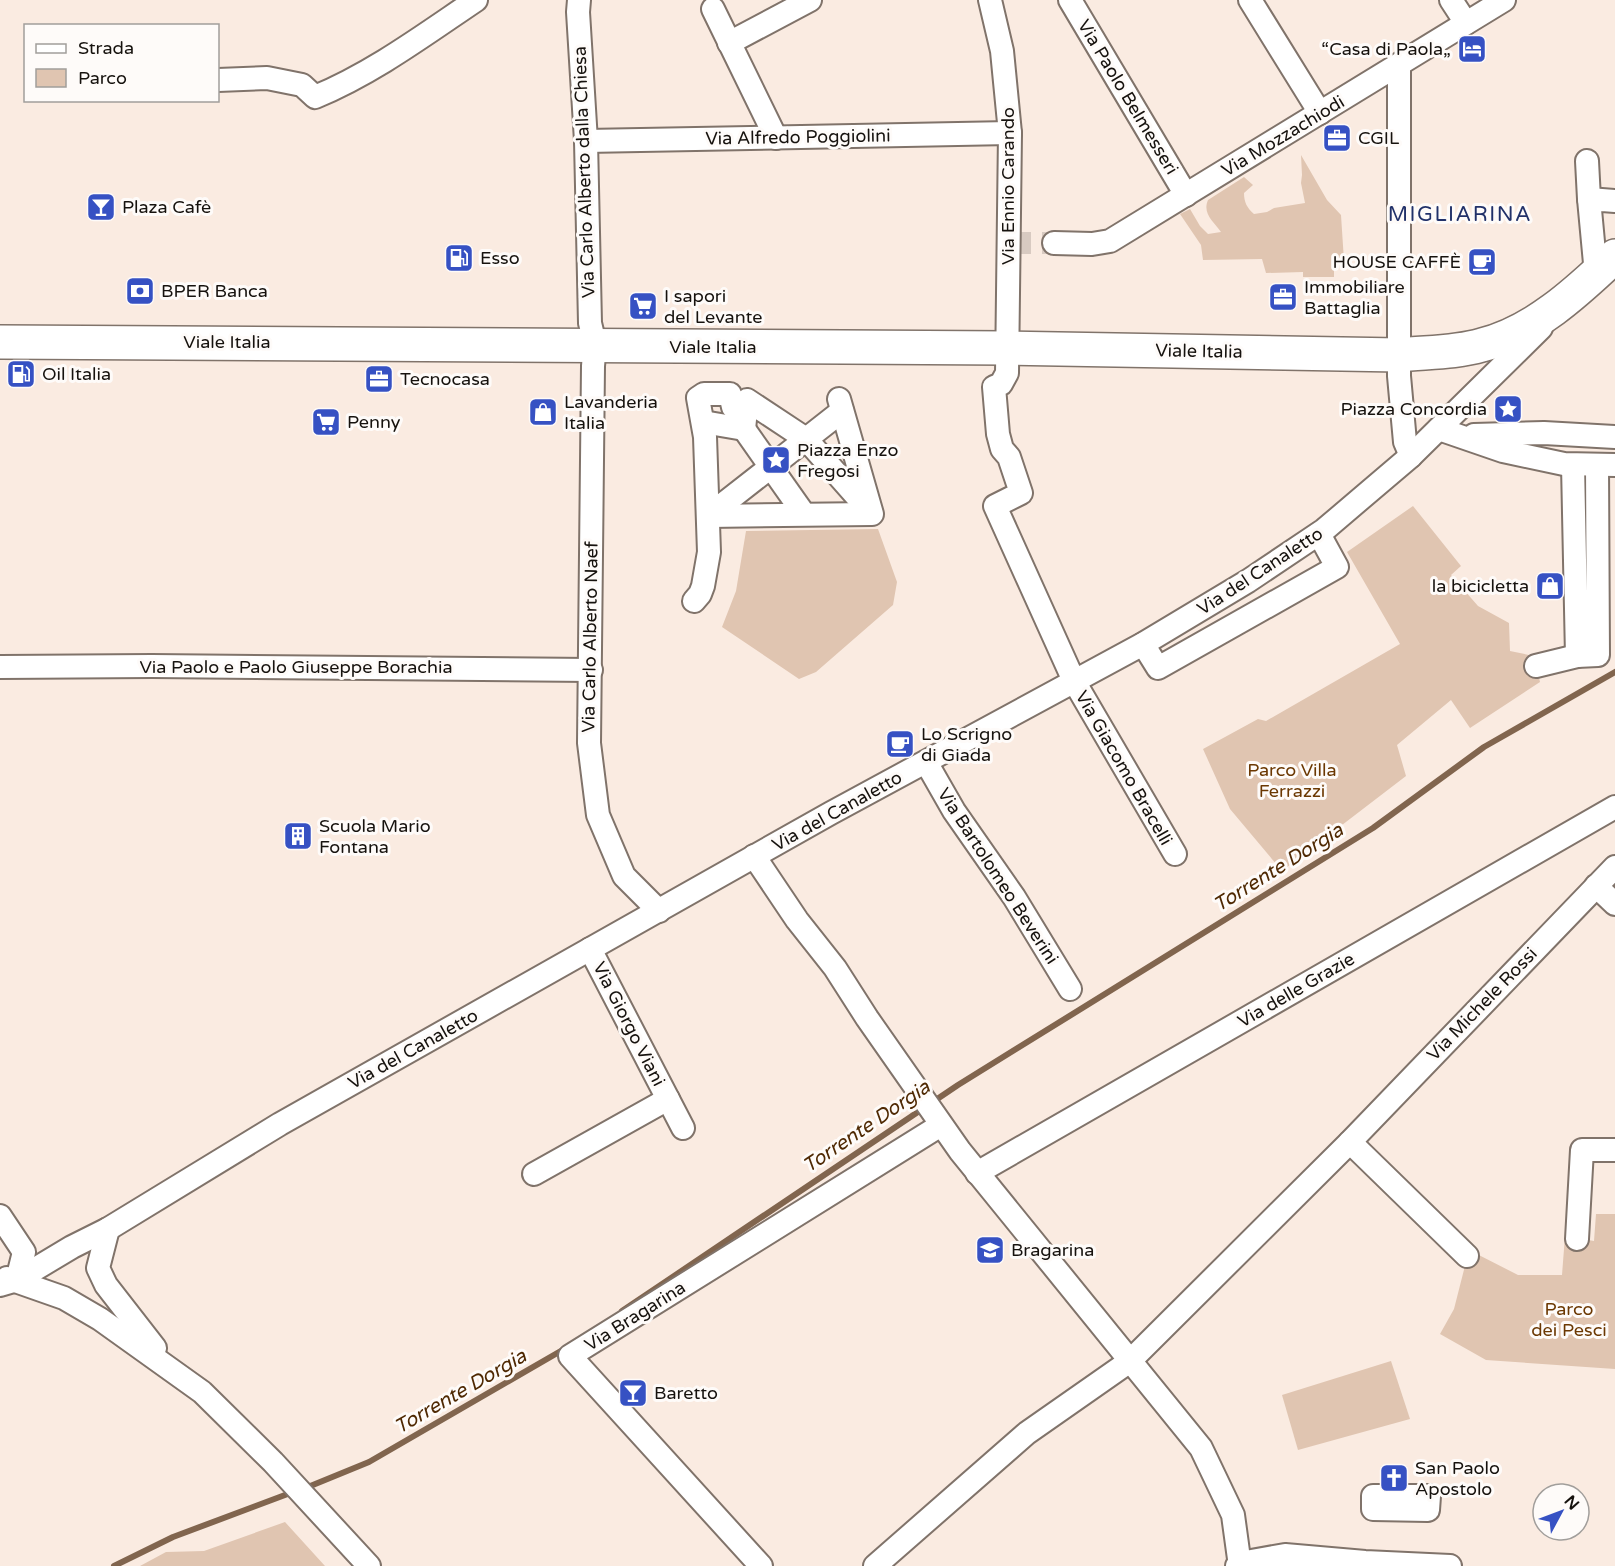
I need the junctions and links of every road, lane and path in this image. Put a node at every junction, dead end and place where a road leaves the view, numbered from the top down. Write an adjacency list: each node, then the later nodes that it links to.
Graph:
1 (476, 0): 13 (street)
2 (810, 0): 11 (street)
3 (990, 0): 15 (street, Via Ennio Carando)
4 (1070, 0): 19 (street, Via Paolo Belmesseri)
5 (1250, 0): 14 (street)
6 (1451, 0): 10 (street)
7 (1504, 0): 10 (street, Via Mozzachiodi)
8 (577, 4): 17 (street, Via Carlo Alberto dalla Chiesa)
9 (713, 9): 11 (street)
10 (1466, 23): 12 (street, Via Mozzachiodi)
11 (729, 43): 16 (street)
12 (1399, 65): 14 (street, Via Mozzachiodi); 26 (street)
13 (219, 80)
14 (1320, 113): 19 (street, Via Mozzachiodi)
15 (1010, 133): 16 (street, Via Alfredo Poggiolini); 27 (street, Via Ennio Carando)
16 (776, 138): 17 (street, Via Alfredo Poggiolini)
17 (586, 141): 25 (street, Via Carlo Alberto dalla Chiesa)
18 (1587, 161): 20 (street)
19 (1186, 195): 22 (street, Via Mozzachiodi)
20 (1589, 199): 21 (street); 23 (street)
21 (1615, 201)
22 (1054, 243)
23 (1597, 273): 26 (main road, Viale Italia); 30 (street, Via del Canaletto)
24 (0, 342): 25 (main road, Viale Italia)
25 (595, 344): 27 (main road, Viale Italia); 46 (street, Via Carlo Alberto Naef)
26 (1412, 353): 27 (main road, Viale Italia); 33 (street)
27 (1007, 360): 47 (street, Via Giacomo Bracelli)
28 (738, 408): 29 (street); 29 (street); 32 (street); 36 (street)
29 (703, 422): 39 (street)
30 (1448, 432): 31 (street); 33 (street, Via del Canaletto); 34 (street)
31 (1615, 437)
32 (806, 439): 36 (street); 38 (street); 38 (street)
33 (1411, 456): 40 (street, Via del Canaletto)
34 (1573, 465): 35 (street); 43 (street)
35 (1606, 465): 43 (street)
36 (771, 466): 37 (street); 39 (street)
37 (804, 514): 38 (street); 39 (street)
38 (872, 514)
39 (708, 516): 41 (street)
40 (1319, 534): 42 (street, Via del Canaletto); 42 (street)
41 (694, 601)
42 (1143, 644): 47 (street, Via del Canaletto)
43 (1577, 656): 44 (street)
44 (1536, 666)
45 (0, 667): 46 (street, Via Paolo e Paolo Giuseppe Borachia)
46 (591, 670): 55 (street, Via Carlo Alberto Naef)
47 (1074, 681): 48 (street, Via del Canaletto); 50 (street, Via Giacomo Bracelli)
48 (926, 762): 51 (street, Via del Canaletto); 57 (street, Via Bartolomeo Beverini)
49 (1615, 807): 63 (street, Via delle Grazie)
50 (1175, 854)
51 (754, 856): 55 (street, Via del Canaletto); 59 (street)
52 (1615, 867): 53 (street, Via Michele Rossi)
53 (1596, 886): 54 (street); 61 (street, Via Michele Rossi)
54 (1615, 904)
55 (659, 911): 56 (street, Via del Canaletto)
56 (590, 949): 58 (street, Via Giorgo Viani); 66 (street, Via del Canaletto)
57 (1070, 989)
58 (668, 1099): 60 (street, Via Giorgo Viani); 64 (street, Via Giorgo Viani)
59 (941, 1125): 63 (street); 74 (street, Via Bragarina)
60 (683, 1128)
61 (1350, 1142): 68 (street); 70 (street, Via Michele Rossi)
62 (1615, 1150): 67 (street)
63 (977, 1173): 70 (street)
64 (534, 1174)
65 (0, 1216): 69 (street)
66 (108, 1229): 69 (street, Via del Canaletto); 71 (street)
67 (1578, 1239)
68 (1467, 1256)
69 (6, 1281): 71 (street)
70 (1130, 1361): 72 (street); 75 (street)
71 (168, 1366): 73 (street)
72 (1239, 1565): 76 (street)
73 (369, 1566)
74 (761, 1566)
75 (876, 1566)
76 (1450, 1566)

